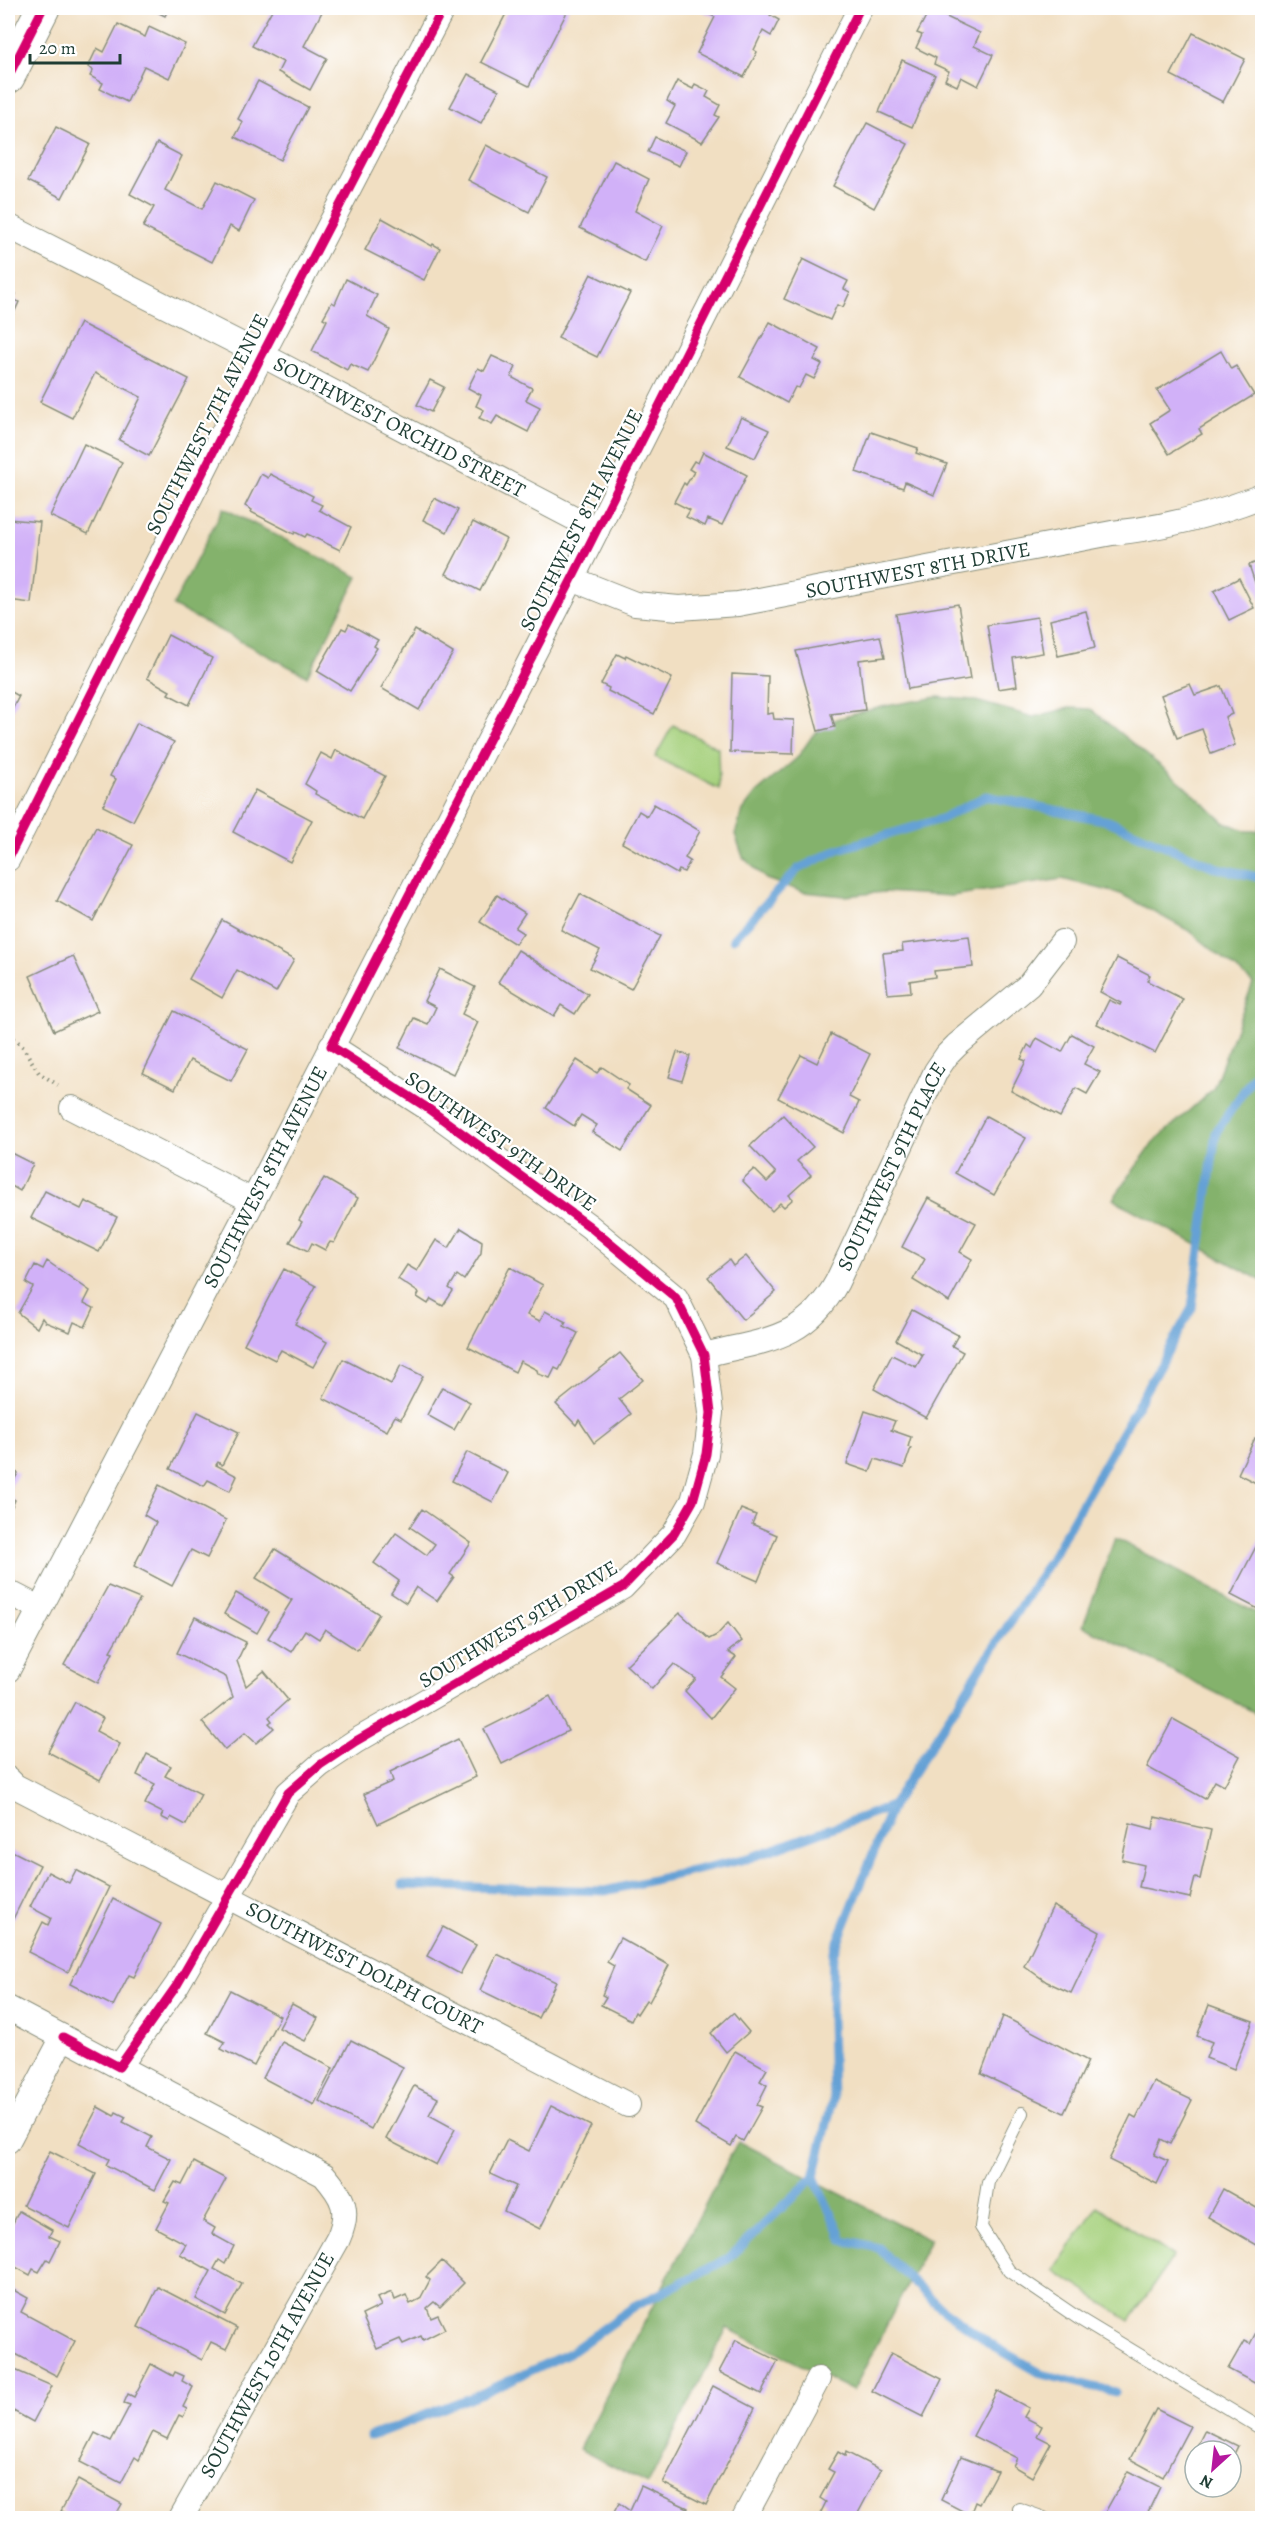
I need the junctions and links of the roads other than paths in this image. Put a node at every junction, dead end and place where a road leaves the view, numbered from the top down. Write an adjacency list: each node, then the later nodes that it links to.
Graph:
1 (43, 8): 4 (main road)
2 (443, 8): 6 (street, SOUTHWEST 7TH AVENUE)
3 (860, 8): 8 (street, SOUTHWEST 8TH AVENUE)
4 (8, 77)
5 (8, 226): 6 (street, SOUTHWEST ORCHID STREET)
6 (262, 355): 8 (street, SOUTHWEST ORCHID STREET); 10 (street, SOUTHWEST 7TH AVENUE)
7 (1263, 496): 9 (street, SOUTHWEST 8TH DRIVE)
8 (597, 530): 9 (street, SOUTHWEST 8TH AVENUE)
9 (572, 579): 12 (street, SOUTHWEST 8TH AVENUE)
10 (8, 859)
11 (1062, 942): 15 (street, SOUTHWEST 9TH PLACE)
12 (331, 1046): 14 (street, SOUTHWEST 8TH AVENUE); 15 (street, SOUTHWEST 9TH DRIVE)
13 (72, 1108): 14 (street)
14 (253, 1201): 17 (street, SOUTHWEST 8TH AVENUE)
15 (704, 1355): 20 (street, SOUTHWEST 9TH DRIVE)
16 (8, 1592): 17 (street)
17 (39, 1608): 18 (street, SOUTHWEST 8TH AVENUE)
18 (8, 1670)
19 (8, 1779): 20 (street, SOUTHWEST DOLPH COURT)
20 (228, 1897): 23 (street, SOUTHWEST 9TH DRIVE); 24 (street, SOUTHWEST DOLPH COURT)
21 (8, 2008): 22 (street)
22 (63, 2037): 23 (street); 26 (street)
23 (119, 2067): 30 (street, SOUTHWEST 10TH AVENUE)
24 (628, 2105)
25 (1022, 2113): 28 (lane)
26 (8, 2141)
27 (818, 2379): 31 (street)
28 (1263, 2429)
29 (1019, 2509): 32 (lane)
30 (181, 2518)
31 (744, 2518)
32 (1044, 2518)

